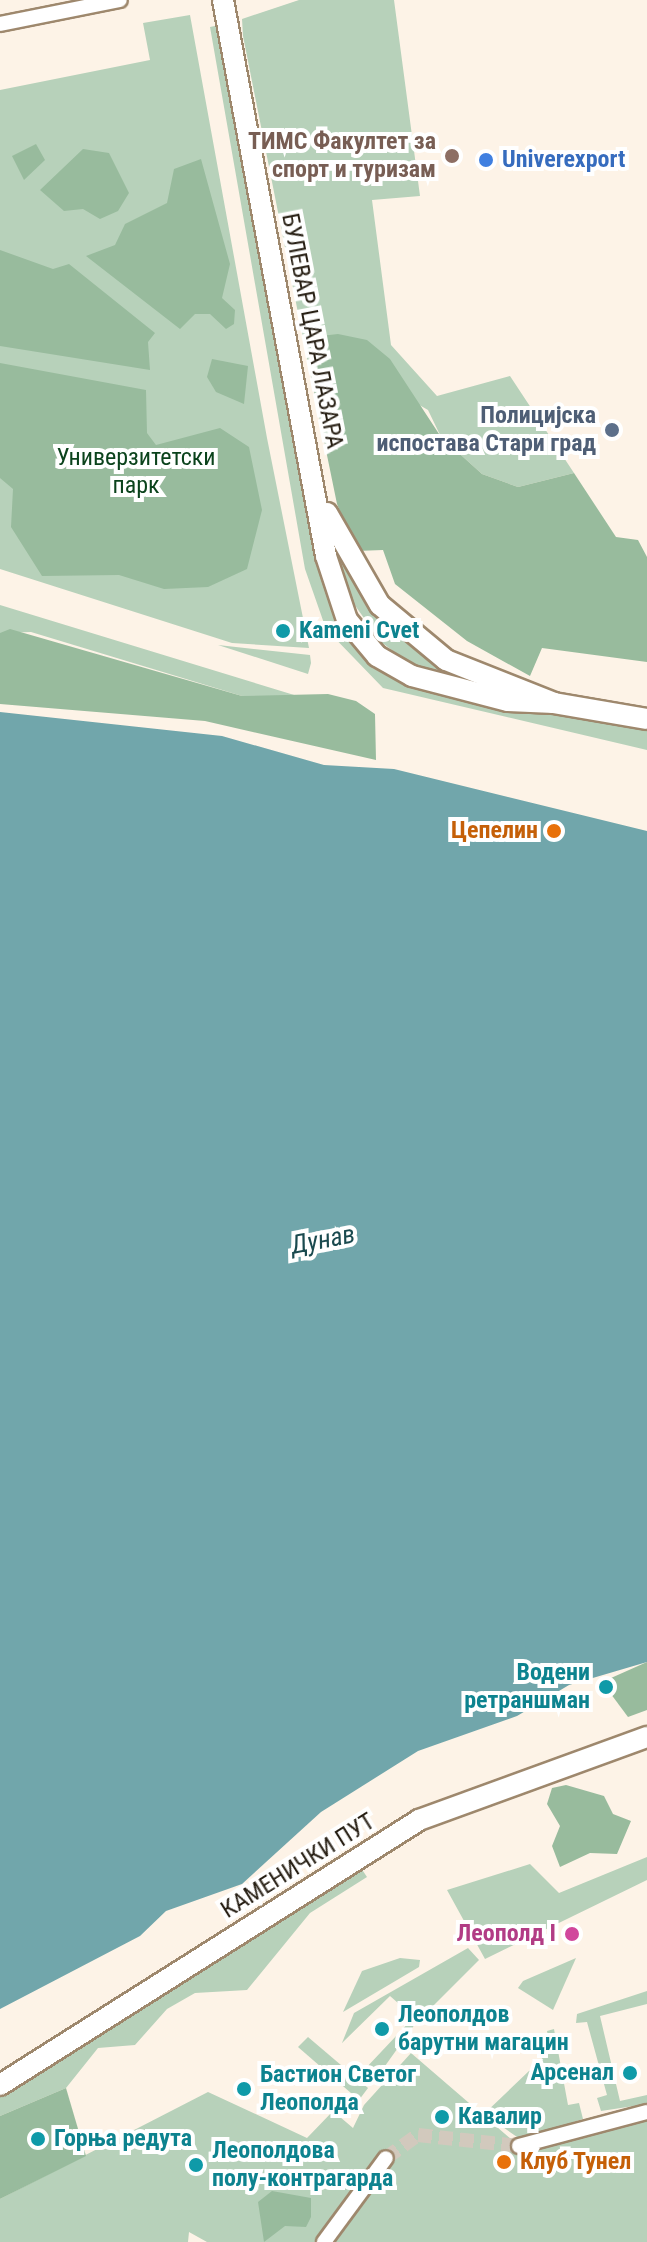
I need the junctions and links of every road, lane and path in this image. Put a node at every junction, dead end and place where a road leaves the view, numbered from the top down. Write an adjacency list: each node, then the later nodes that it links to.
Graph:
1 (120, 0): 3 (street)
2 (223, 0): 4 (main road, БУЛЕВАР ЦАРА ЛАЗАРА)
3 (0, 24)
4 (315, 483): 5 (main road, БУЛЕВАР ЦАРА ЛАЗАРА); 5 (main road, БУЛЕВАР ЦАРА ЛАЗАРА)
5 (554, 703): 6 (main road)
6 (647, 719)
7 (647, 1737): 8 (main road, КАМЕНИЧКИ ПУТ)
8 (0, 2085)
9 (647, 2112): 10 (street)
10 (519, 2146)
11 (386, 2158): 12 (street)
12 (324, 2242)

